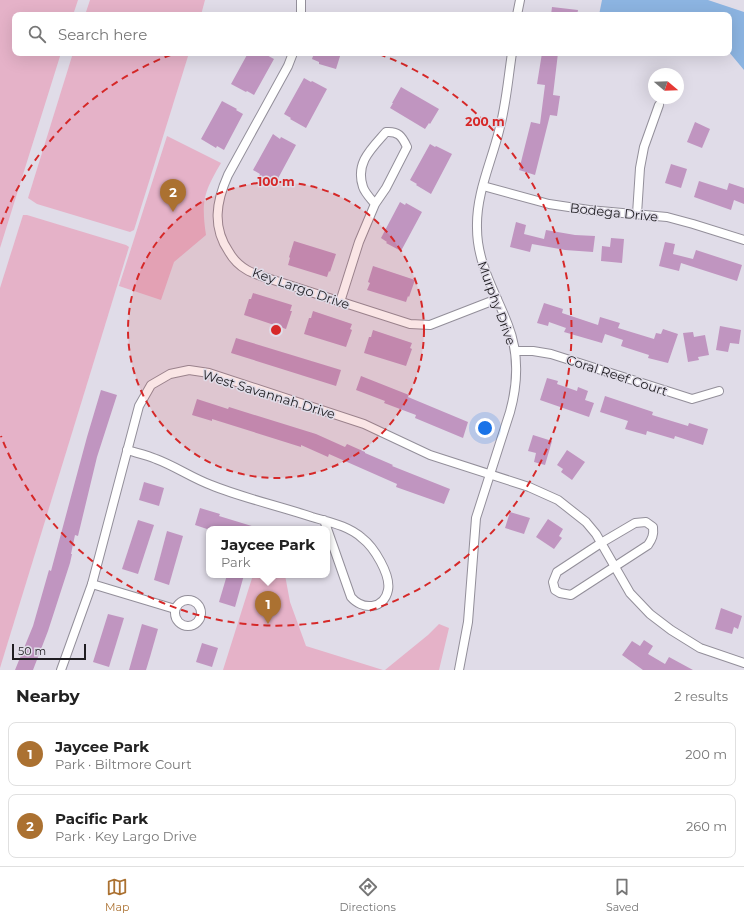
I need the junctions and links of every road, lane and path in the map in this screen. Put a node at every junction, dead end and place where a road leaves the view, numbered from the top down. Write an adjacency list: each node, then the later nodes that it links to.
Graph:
1 (302, 0): 3 (street)
2 (520, 0): 4 (street)
3 (301, 12)
4 (518, 12)
5 (292, 56): 13 (street, Key Largo Drive)
6 (512, 56): 8 (street, Murphy Drive)
7 (659, 105): 10 (street)
8 (483, 186): 10 (street, Bodega Drive); 12 (street, Murphy Drive)
9 (375, 204): 9 (street); 13 (street)
10 (637, 214): 11 (street, Bodega Drive)
11 (744, 240)
12 (497, 299): 13 (street, Key Largo Drive); 14 (street, Murphy Drive)
13 (340, 302)
14 (515, 351): 15 (street, Coral Reef Court); 17 (street, Murphy Drive)
15 (719, 390)
16 (127, 450): 17 (street, West Savannah Drive); 18 (street); 23 (street, West Savannah Drive)
17 (490, 474): 21 (street, West Savannah Drive); 27 (street, Murphy Drive)
18 (324, 520): 19 (street); 20 (street)
19 (326, 526)
20 (330, 537)
21 (601, 543): 22 (street, West Savannah Drive); 22 (street); 22 (street)
22 (615, 567): 25 (street, West Savannah Drive)
23 (92, 584): 24 (street); 26 (street, West Savannah Drive)
24 (176, 609)
25 (744, 664)
26 (62, 670)
27 (459, 670)

